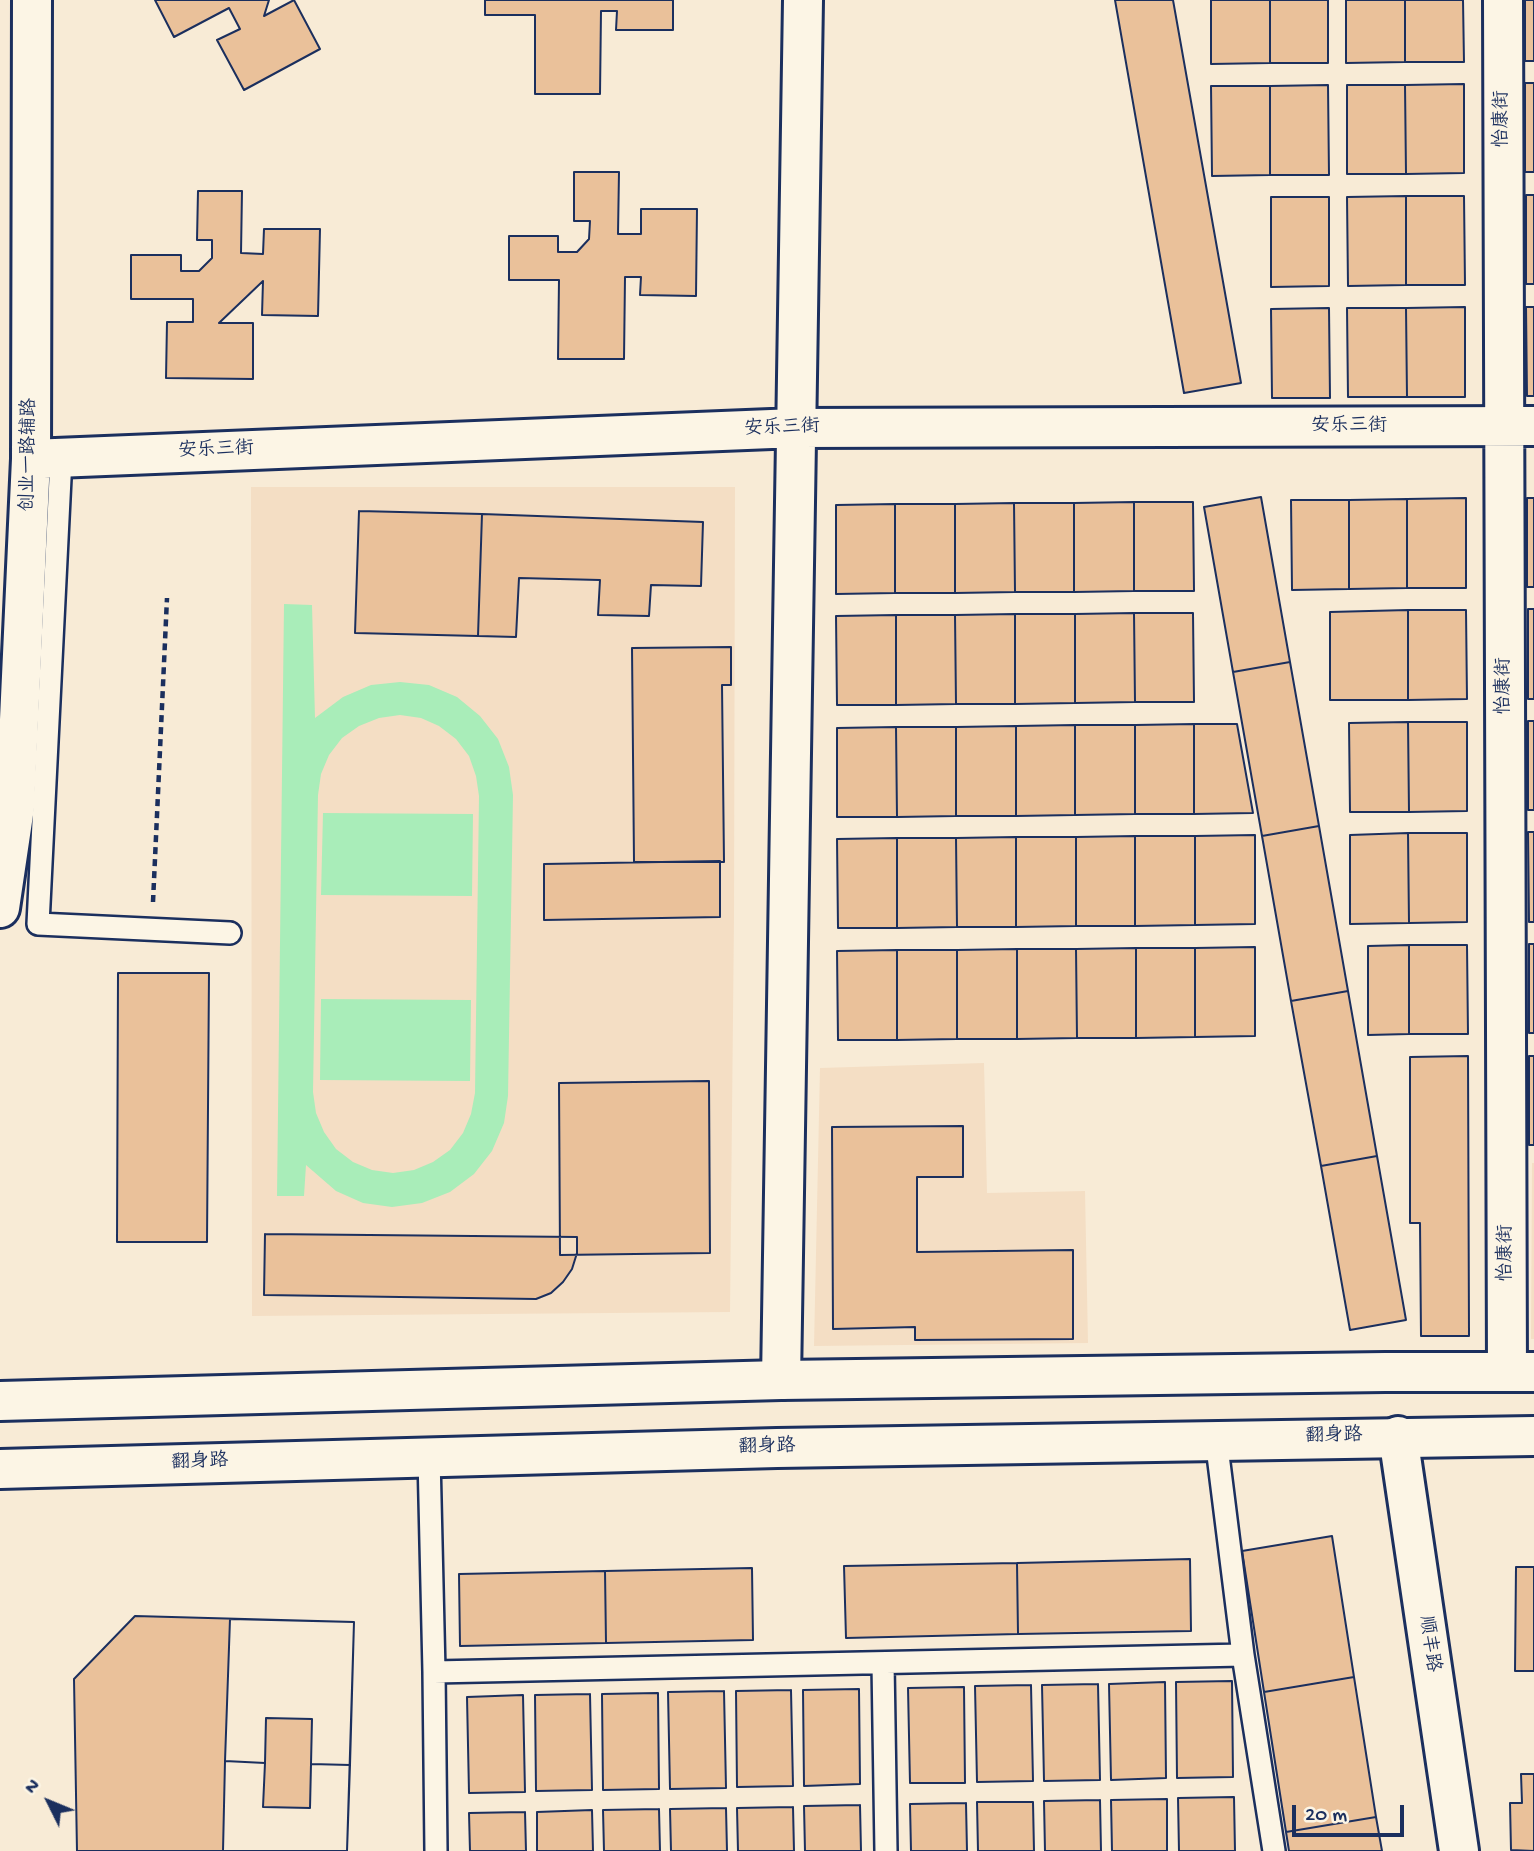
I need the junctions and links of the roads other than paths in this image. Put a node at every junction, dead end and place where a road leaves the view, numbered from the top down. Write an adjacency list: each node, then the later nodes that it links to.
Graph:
1 (32, 0): 6 (street, 创业一路辅路)
2 (803, 0): 5 (street)
3 (1503, 0): 4 (street, 怡康街)
4 (1519, 426): 5 (street, 安乐三街); 9 (street, 怡康街)
5 (796, 428): 6 (street, 安乐三街); 10 (street)
6 (46, 458): 7 (street, 创业一路辅路); 8 (lane)
7 (0, 908)
8 (230, 933)
9 (1521, 1372): 10 (street)
10 (781, 1380): 11 (street)
11 (0, 1401)
12 (1398, 1436): 13 (street, 翻身路); 14 (street, 翻身路); 23 (street, 顺丰路)
13 (1534, 1436)
14 (1216, 1440): 15 (street, 翻身路); 17 (lane)
15 (429, 1457): 16 (street, 翻身路); 19 (lane)
16 (0, 1469)
17 (1243, 1655): 18 (lane); 22 (lane)
18 (883, 1662): 19 (lane); 21 (lane)
19 (433, 1672): 20 (lane)
20 (436, 1851)
21 (886, 1851)
22 (1274, 1851)
23 (1459, 1851)

